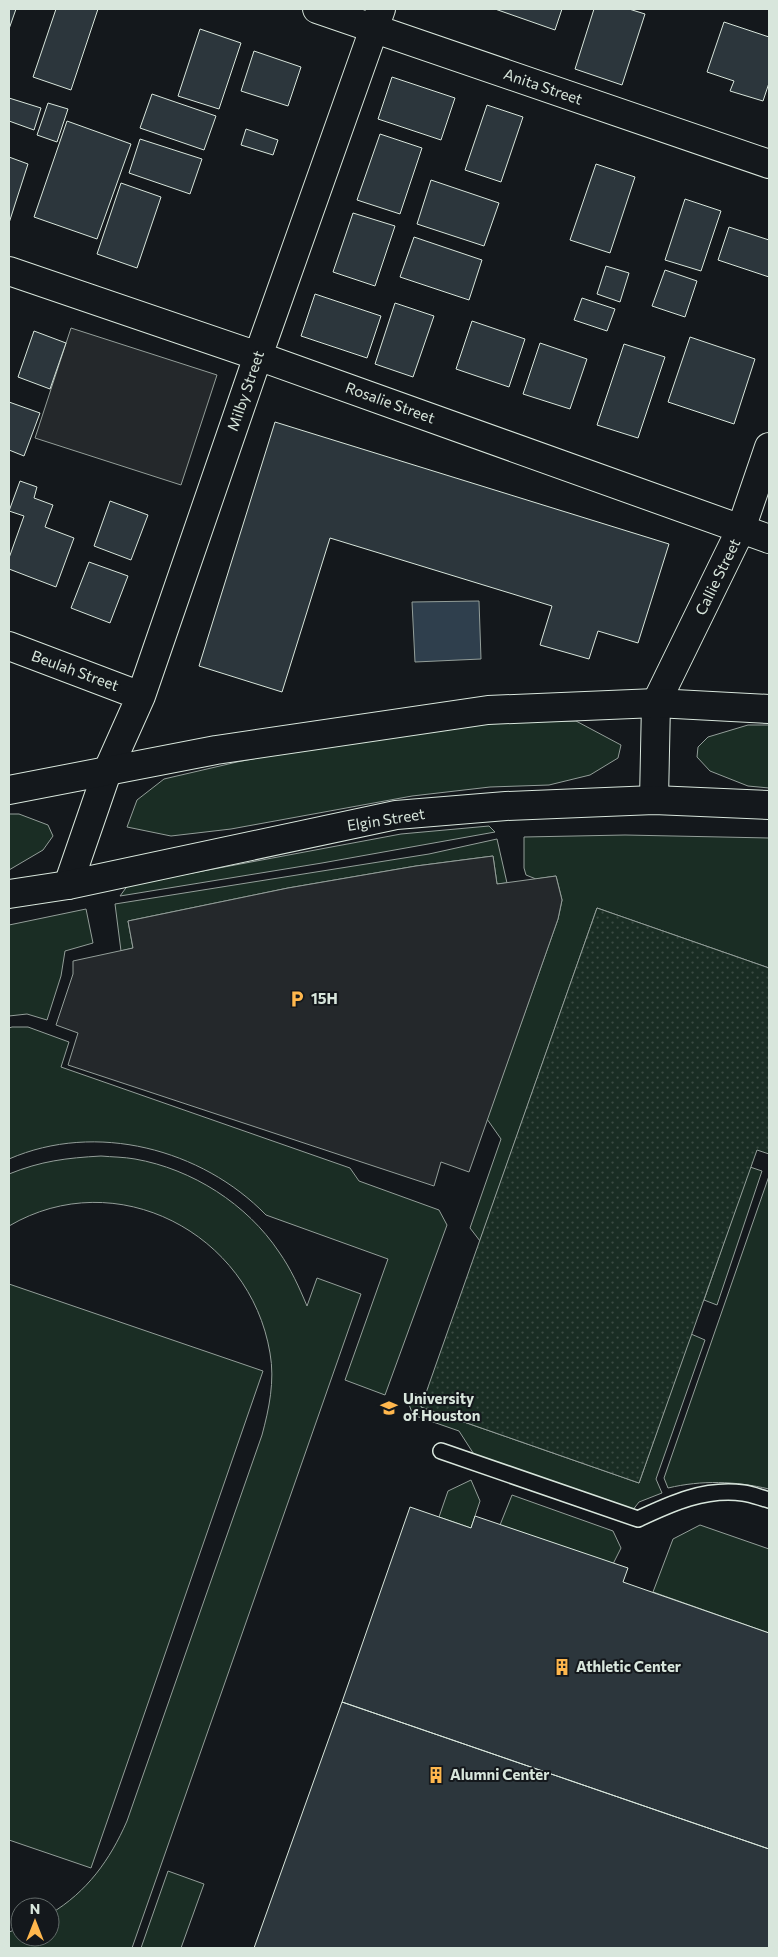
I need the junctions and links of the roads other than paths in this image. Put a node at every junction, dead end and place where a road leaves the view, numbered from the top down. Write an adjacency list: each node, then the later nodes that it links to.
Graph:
1 (318, 9): 2 (street, Anita Street)
2 (378, 19): 3 (street, Anita Street); 5 (street, Milby Street)
3 (769, 164)
4 (9, 271): 5 (street, Rosalie Street)
5 (258, 356): 7 (street, Rosalie Street); 10 (street, Milby Street)
6 (769, 447): 7 (street, Callie Street)
7 (742, 529): 8 (street, Rosalie Street); 11 (street, Callie Street)
8 (769, 539)
9 (9, 646): 10 (street, Beulah Street)
10 (141, 696): 13 (street, Milby Street)
11 (656, 703): 12 (street); 13 (street); 15 (street)
12 (769, 709)
13 (107, 772): 14 (street); 17 (street, Milby Street)
14 (9, 790)
15 (654, 800): 16 (street, Elgin Street); 17 (street, Elgin Street)
16 (769, 805)
17 (68, 885): 18 (street, Elgin Street)
18 (9, 894)
19 (441, 1451): 20 (lane)
20 (769, 1500)

